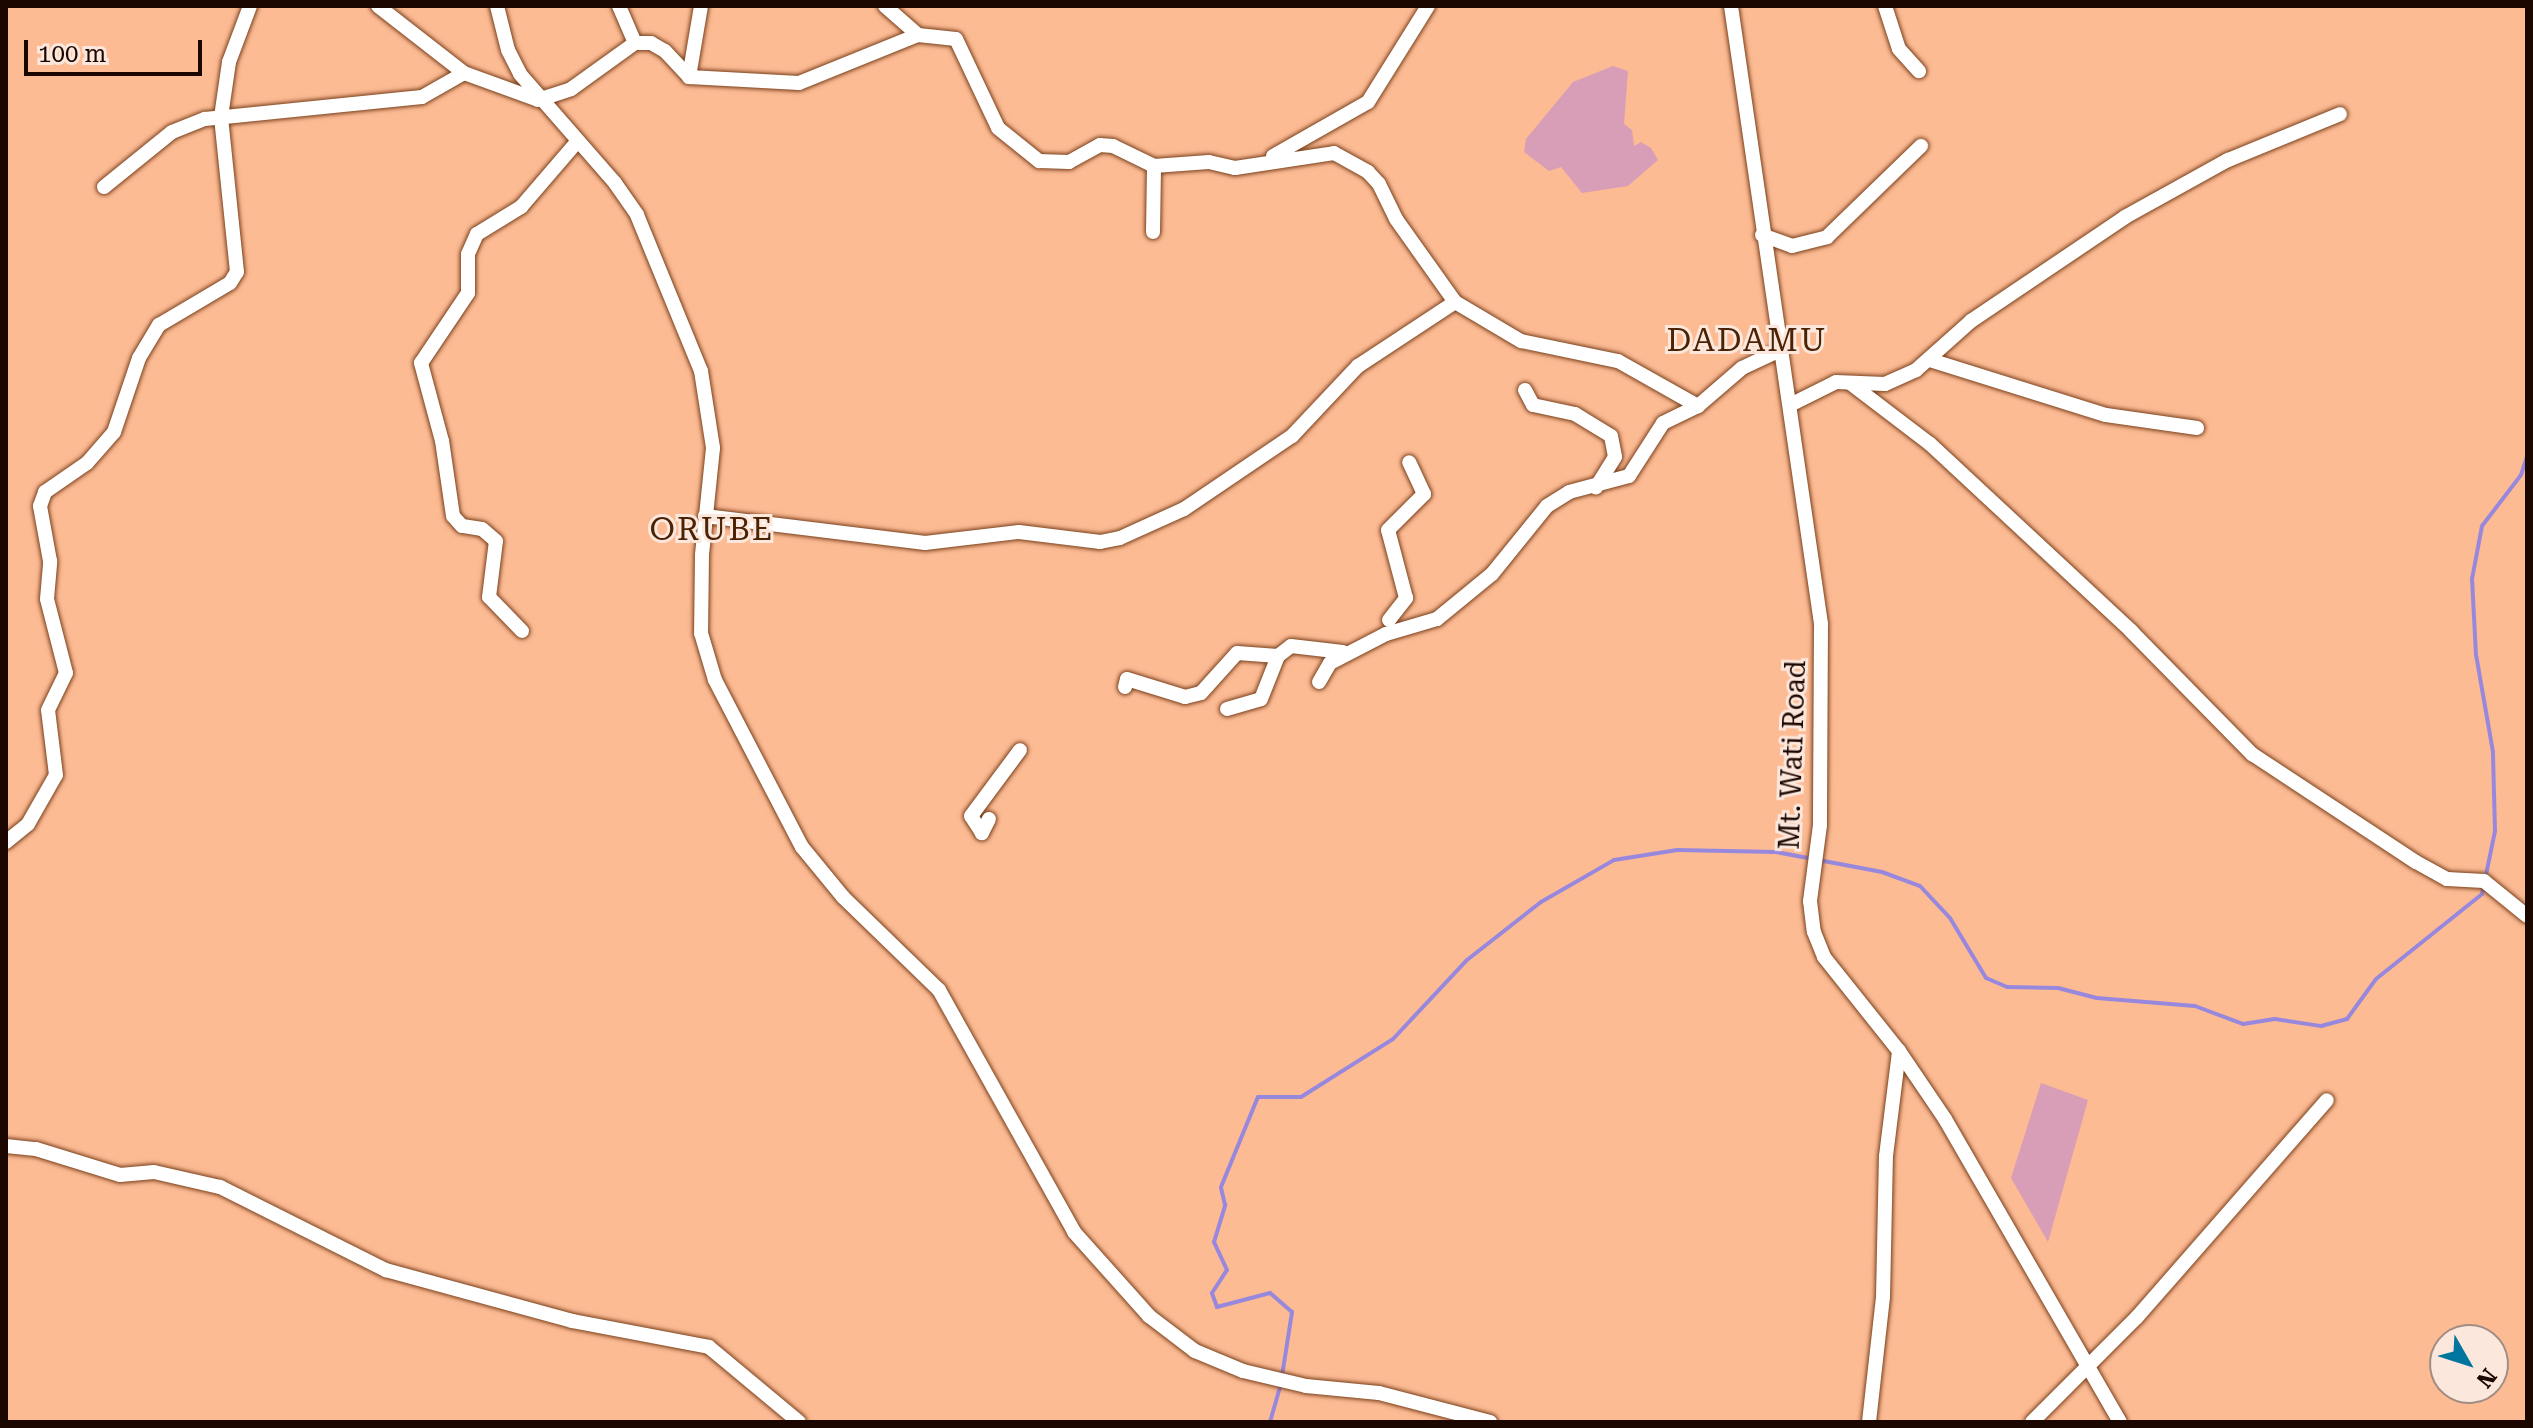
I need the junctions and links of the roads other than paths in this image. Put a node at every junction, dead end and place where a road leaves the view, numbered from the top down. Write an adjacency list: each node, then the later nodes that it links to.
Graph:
1 (250, 6): 17 (street)
2 (378, 6): 13 (street)
3 (497, 6): 15 (street)
4 (619, 6): 11 (street)
5 (701, 6): 14 (street)
6 (885, 6): 10 (street)
7 (1428, 6): 21 (street)
8 (1731, 6): 24 (street, Mt. Wati Road)
9 (1885, 6): 12 (street)
10 (918, 35): 14 (street); 20 (street)
11 (635, 43): 14 (street); 15 (street)
12 (1919, 71)
13 (464, 73): 15 (street); 17 (street)
14 (689, 77)
15 (538, 100): 18 (street)
16 (2340, 114): 27 (street)
17 (221, 117): 22 (street); 46 (street)
18 (577, 142): 35 (street); 38 (street)
19 (1921, 146): 24 (street)
20 (1154, 166): 21 (street); 23 (street)
21 (1247, 167): 25 (street)
22 (104, 187)
23 (1153, 232)
24 (1762, 235): 26 (street, Mt. Wati Road)
25 (1455, 302): 31 (street); 35 (street)
26 (1780, 350): 30 (street, Mt. Wati Road); 31 (street)
27 (1930, 360): 28 (street); 32 (street)
28 (1850, 383): 30 (street); 47 (street)
29 (1525, 390): 34 (street)
30 (1790, 405): 48 (street, Mt. Wati Road)
31 (1698, 406): 34 (street)
32 (2197, 428)
33 (1409, 462): 37 (street)
34 (1596, 487): 37 (street)
35 (705, 516): 53 (street)
36 (1388, 603): 37 (street)
37 (1391, 626): 39 (street)
38 (522, 631)
39 (1379, 638): 40 (street); 41 (street)
40 (1278, 656): 42 (street); 43 (street)
41 (1319, 682)
42 (1125, 687)
43 (1227, 709)
44 (1020, 750): 45 (street)
45 (989, 819)
46 (6, 842)
47 (2527, 916)
48 (1899, 1051): 51 (street, Mt. Wati Road); 54 (street)
49 (2327, 1100): 51 (street)
50 (6, 1146): 52 (street)
51 (2089, 1365): 55 (street); 56 (street, Mt. Wati Road)
52 (799, 1422)
53 (1490, 1422)
54 (1869, 1422)
55 (2032, 1422)
56 (2120, 1422)

